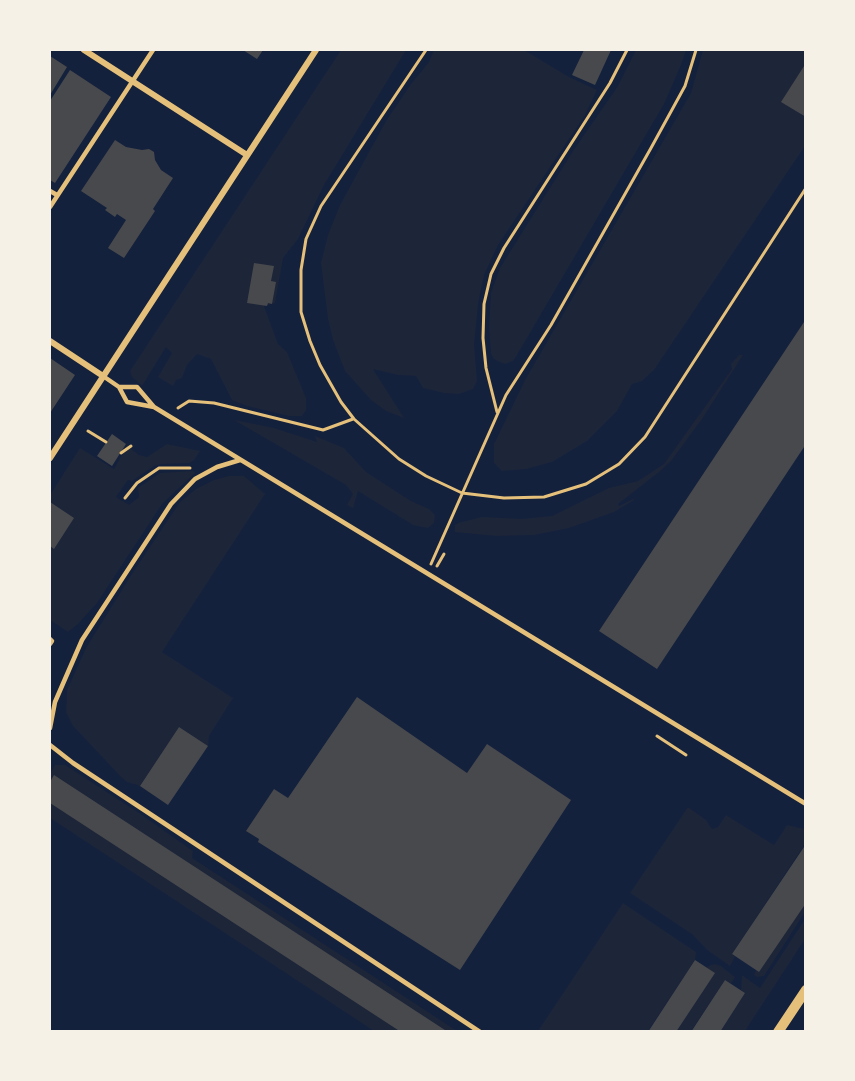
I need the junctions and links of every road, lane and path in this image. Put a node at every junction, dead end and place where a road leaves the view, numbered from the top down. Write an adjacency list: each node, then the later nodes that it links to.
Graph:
1 (84, 50): 7 (street)
2 (153, 50): 7 (lane)
3 (316, 50): 8 (street)
4 (426, 50): 19 (path)
5 (627, 50): 17 (path)
6 (696, 50): 17 (path)
7 (132, 81): 8 (street); 11 (lane)
8 (247, 155): 14 (street)
9 (806, 188): 27 (path)
10 (50, 191): 11 (lane)
11 (57, 195): 12 (lane)
12 (50, 207)
13 (50, 341): 14 (street)
14 (103, 376): 15 (lane); 24 (street)
15 (119, 387): 16 (lane); 16 (lane)
16 (153, 407): 18 (lane)
17 (497, 414): 27 (path)
18 (166, 415): 19 (path); 25 (lane)
19 (354, 419): 27 (path)
20 (88, 431): 21 (path)
21 (106, 442)
22 (131, 446): 23 (path)
23 (121, 453)
24 (50, 458)
25 (240, 460): 29 (lane); 30 (lane)
26 (195, 467): 28 (path)
27 (462, 493): 29 (path)
28 (125, 498)
29 (427, 574): 34 (lane)
30 (50, 728)
31 (657, 736): 33 (path)
32 (50, 745): 36 (lane)
33 (686, 754)
34 (806, 804)
35 (806, 990): 37 (street)
36 (480, 1032)
37 (778, 1032)

